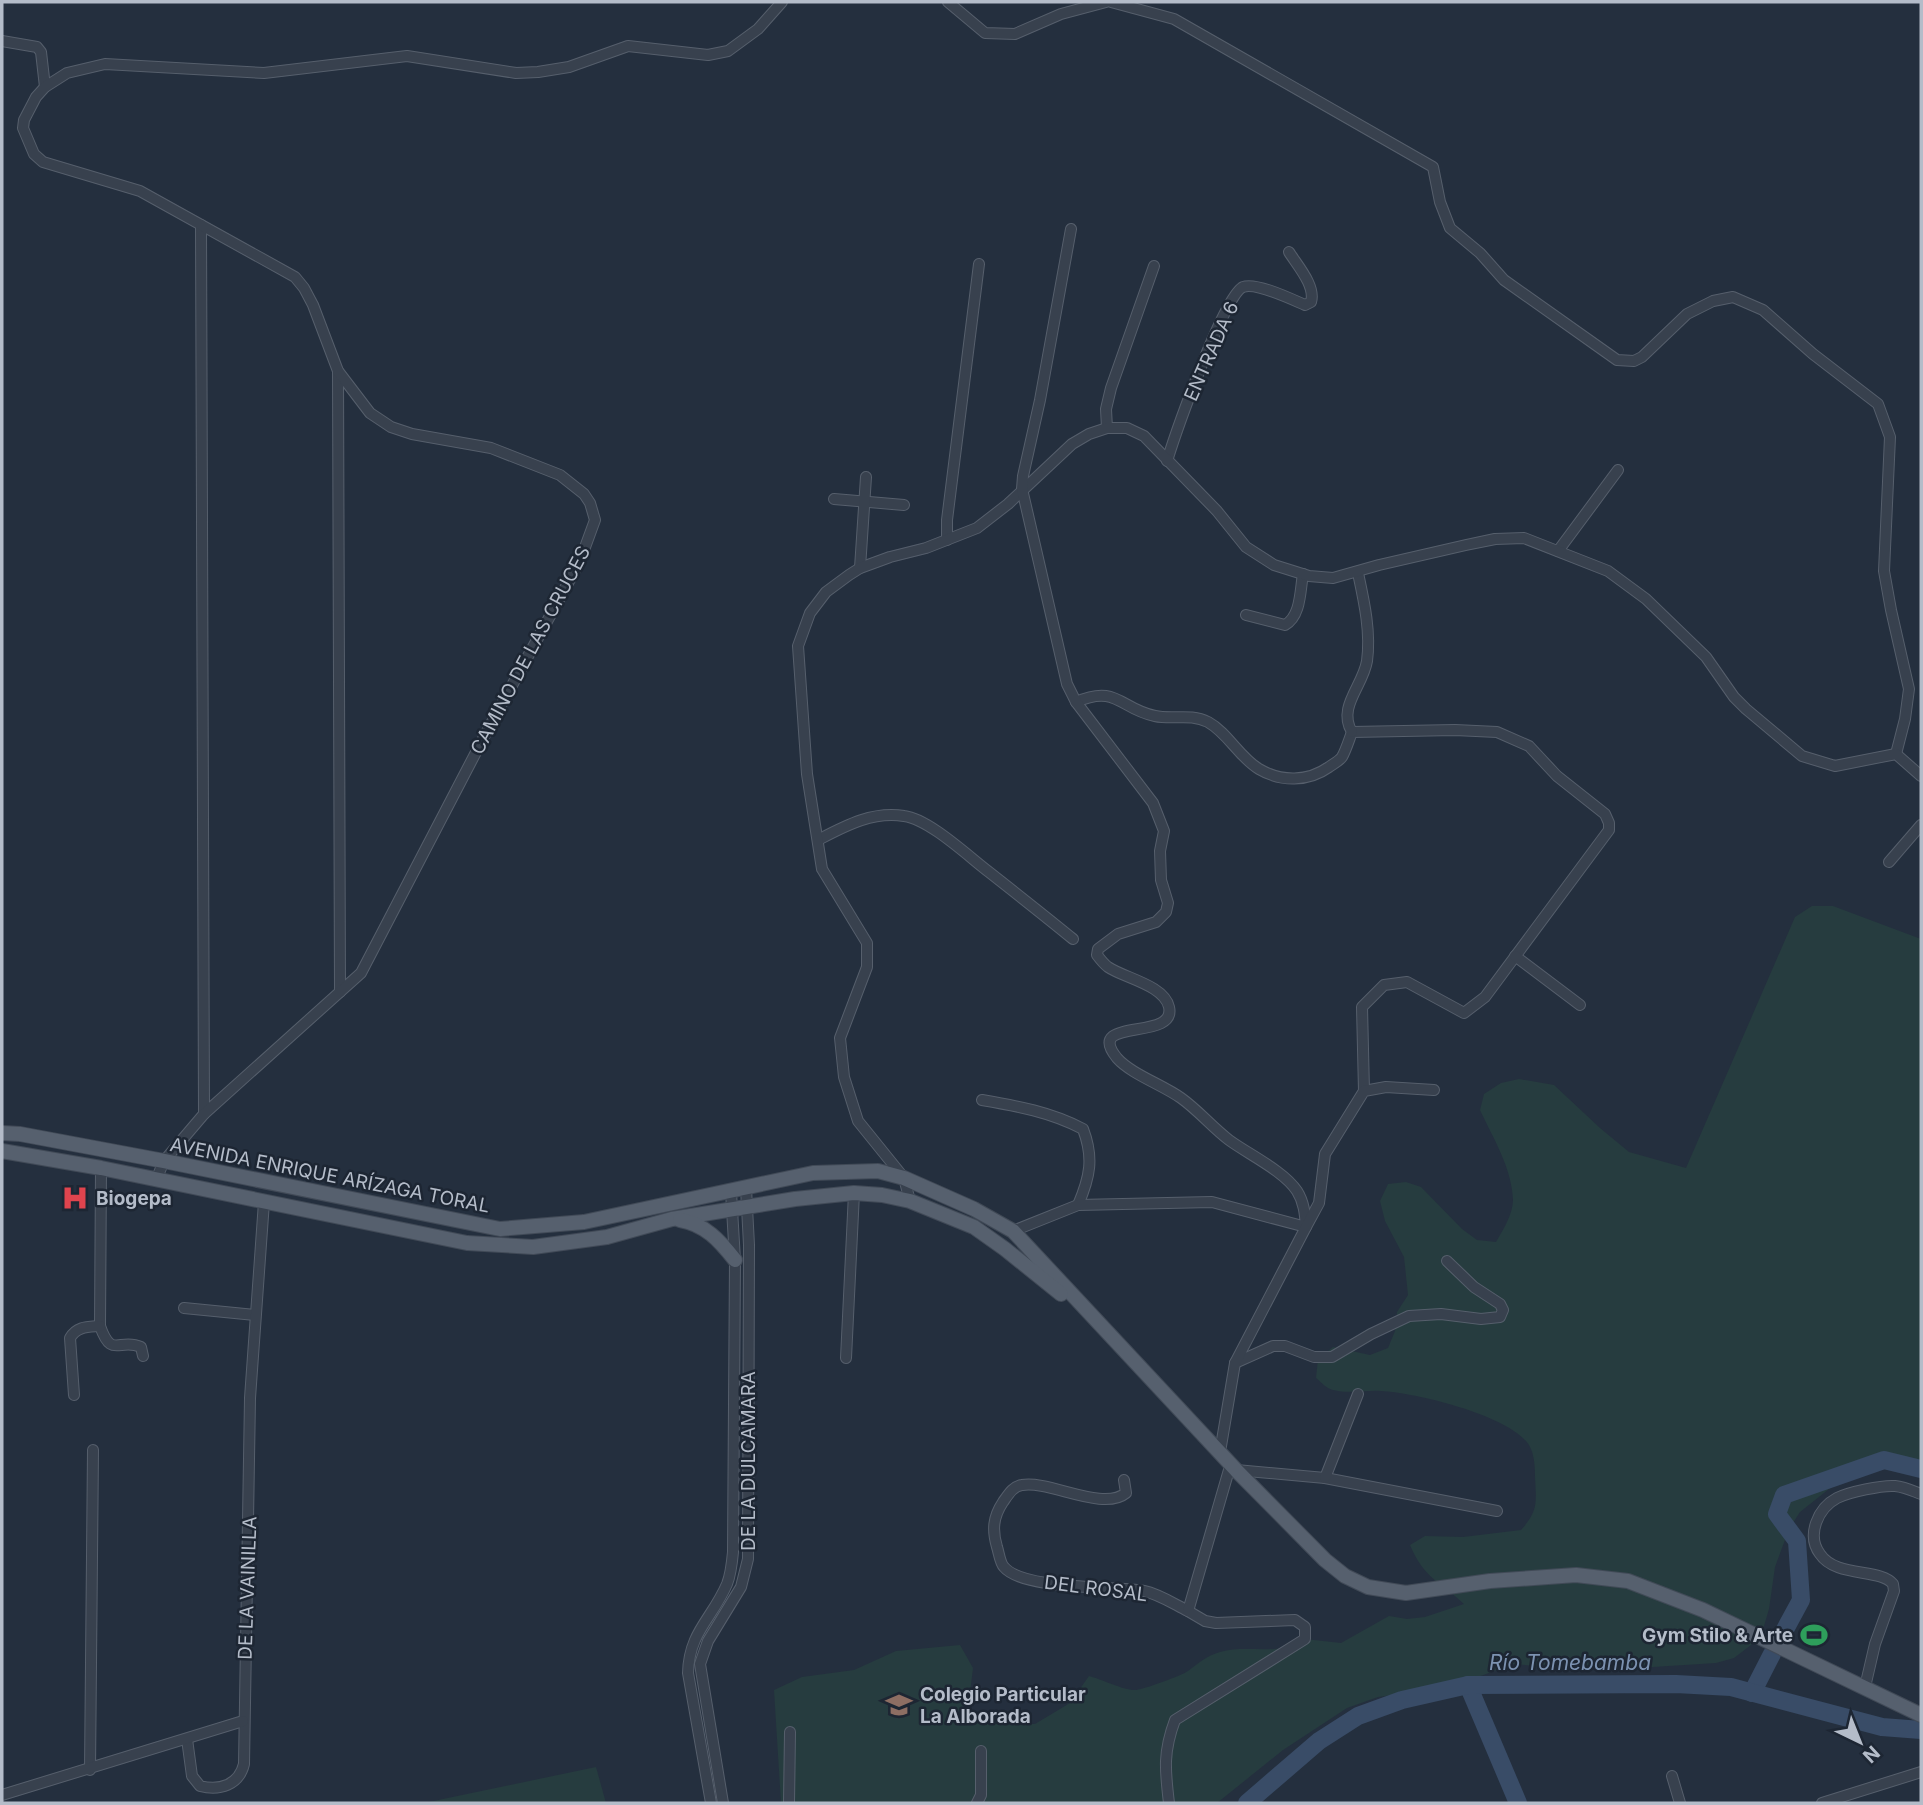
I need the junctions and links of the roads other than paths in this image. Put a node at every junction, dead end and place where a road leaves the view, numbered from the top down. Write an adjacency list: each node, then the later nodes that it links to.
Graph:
1 (782, 2): 5 (street)
2 (948, 2): 3 (street)
3 (1108, 2): 28 (street)
4 (2, 41): 5 (street)
5 (45, 87): 6 (street, CAMINO DE LAS CRUCES)
6 (201, 225): 11 (street, CAMINO DE LAS CRUCES); 40 (street)
7 (1071, 229): 16 (street)
8 (1289, 252): 13 (street, ENTRADA 6)
9 (979, 264): 20 (street)
10 (1154, 266): 12 (street)
11 (338, 371): 35 (street); 35 (street, CAMINO DE LAS CRUCES)
12 (1107, 428): 13 (street); 16 (street)
13 (1167, 461): 24 (street)
14 (1618, 470): 21 (street)
15 (866, 477): 18 (street)
16 (1022, 489): 20 (street); 26 (street)
17 (834, 499): 18 (street)
18 (864, 503): 19 (street); 22 (street)
19 (904, 505)
20 (947, 540): 22 (street)
21 (1558, 551): 23 (street); 28 (street)
22 (860, 568): 31 (street)
23 (1358, 573): 24 (street); 27 (street)
24 (1303, 575): 25 (street)
25 (1246, 615)
26 (1076, 702): 27 (street); 56 (street)
27 (1352, 732): 34 (street)
28 (1896, 754): 29 (street)
29 (1921, 776)
30 (1921, 825): 32 (street)
31 (818, 840): 33 (street); 45 (street)
32 (1889, 862)
33 (1073, 939)
34 (1515, 956): 36 (street); 38 (street)
35 (340, 992): 40 (street, CAMINO DE LAS CRUCES)
36 (1580, 1005)
37 (1434, 1090): 38 (street)
38 (1364, 1091): 56 (street)
39 (982, 1100): 52 (street)
40 (204, 1114): 43 (street, CAMINO DE LAS CRUCES)
41 (2, 1133): 43 (main road, AVENIDA ENRIQUE ARÍZAGA TORAL)
42 (2, 1151): 44 (main road, AVENIDA ENRIQUE ARÍZAGA TORAL)
43 (164, 1161): 46 (street, CAMINO DE LAS CRUCES); 48 (main road, AVENIDA ENRIQUE ARÍZAGA TORAL)
44 (101, 1168): 46 (main road, AVENIDA ENRIQUE ARÍZAGA TORAL); 63 (street)
45 (904, 1178): 47 (main road, AVENIDA ENRIQUE ARÍZAGA TORAL); 50 (street); 57 (main road, AVENIDA ENRIQUE ARÍZAGA TORAL)
46 (156, 1180): 51 (main road, AVENIDA ENRIQUE ARÍZAGA TORAL)
47 (746, 1188): 48 (main road, AVENIDA ENRIQUE ARÍZAGA TORAL); 53 (street, DE LA DULCAMARA)
48 (731, 1192): 54 (street, DE LA DULCAMARA)
49 (855, 1193): 50 (main road, AVENIDA ENRIQUE ARÍZAGA TORAL); 53 (main road, AVENIDA ENRIQUE ARÍZAGA TORAL); 65 (street)
50 (909, 1201): 62 (main road, AVENIDA ENRIQUE ARÍZAGA TORAL)
51 (264, 1202): 55 (main road, AVENIDA ENRIQUE ARÍZAGA TORAL); 61 (street, DE LA VAINILLA)
52 (1078, 1205): 56 (street); 57 (street)
53 (748, 1207): 54 (main road, AVENIDA ENRIQUE ARÍZAGA TORAL); 88 (street, DE LA DULCAMARA)
54 (731, 1209): 55 (main road, AVENIDA ENRIQUE ARÍZAGA TORAL); 58 (street, DE LA DULCAMARA)
55 (672, 1219): 58 (main road)
56 (1306, 1227): 66 (street)
57 (1013, 1231): 62 (main road, AVENIDA ENRIQUE ARÍZAGA TORAL)
58 (735, 1260): 87 (street, DE LA DULCAMARA)
59 (1447, 1261): 66 (street)
60 (184, 1308): 61 (street)
61 (255, 1315): 79 (street, DE LA VAINILLA)
62 (1097, 1324): 70 (main road, AVENIDA ENRIQUE ARÍZAGA TORAL)
63 (100, 1326): 64 (street); 68 (street)
64 (143, 1356)
65 (846, 1357)
66 (1235, 1363): 70 (street)
67 (1358, 1394): 72 (street)
68 (74, 1395)
69 (93, 1450): 83 (street)
70 (1220, 1452): 71 (main road, AVENIDA ENRIQUE ARÍZAGA TORAL)
71 (1233, 1466): 72 (street); 76 (street); 77 (main road, AVENIDA ENRIQUE ARÍZAGA TORAL)
72 (1325, 1478): 75 (street)
73 (1124, 1480): 76 (street, DEL ROSAL)
74 (1921, 1494): 77 (street)
75 (1497, 1511)
76 (1188, 1611): 91 (street, DEL ROSAL)
77 (1865, 1687): 78 (main road, AVENIDA ENRIQUE ARÍZAGA TORAL)
78 (1921, 1715)
79 (243, 1721): 81 (street); 81 (street, DE LA VAINILLA)
80 (790, 1732): 89 (street)
81 (187, 1739): 83 (street)
82 (981, 1751): 90 (street)
83 (90, 1770): 86 (street)
84 (1921, 1772): 93 (street)
85 (1672, 1776): 92 (street)
86 (2, 1795)
87 (711, 1803)
88 (723, 1803)
89 (789, 1803)
90 (976, 1803)
91 (1168, 1803)
92 (1680, 1803)
93 (1822, 1803)

